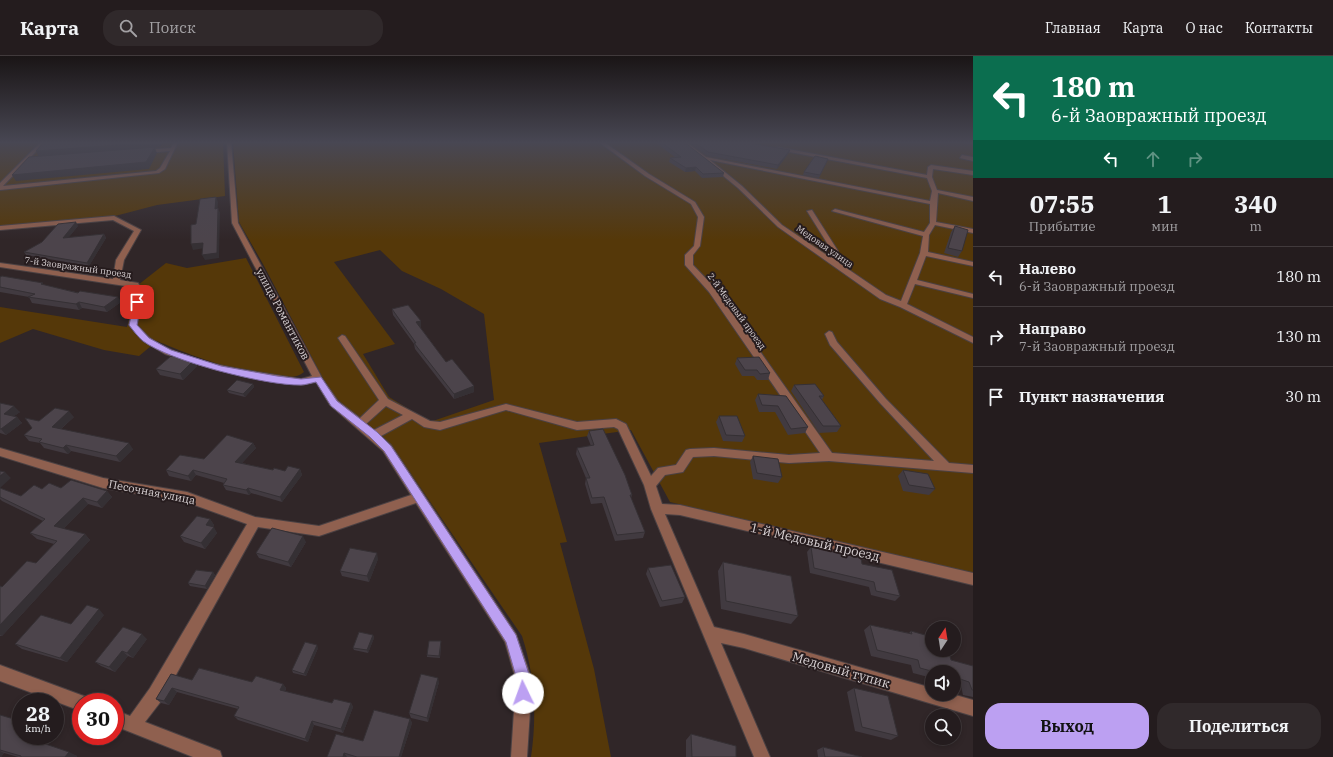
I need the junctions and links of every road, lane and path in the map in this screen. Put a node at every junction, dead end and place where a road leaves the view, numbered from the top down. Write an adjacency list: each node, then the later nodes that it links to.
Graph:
1 (11, 175): 9 (street)
2 (129, 175): 9 (street)
3 (231, 175): 30 (street, улица Романтиков)
4 (646, 175): 36 (street, 2-й Медовый проезд)
5 (725, 175): 20 (street, Медовая улица)
6 (789, 175): 12 (street)
7 (916, 175): 8 (street)
8 (929, 177): 10 (street)
9 (0, 187)
10 (935, 191): 11 (street); 12 (street)
11 (973, 199)
12 (932, 203): 15 (street)
13 (810, 211): 20 (street)
14 (836, 211): 18 (street)
15 (933, 223): 17 (street); 18 (street)
16 (0, 228): 23 (street)
17 (973, 231)
18 (926, 235): 19 (street)
19 (924, 253): 21 (street); 24 (street)
20 (835, 264): 26 (street, Медовая улица)
21 (973, 264)
22 (0, 265): 23 (street, 7-й Заовражный проезд)
23 (116, 281): 30 (street, 7-й Заовражный проезд)
24 (912, 281): 25 (street); 26 (street)
25 (973, 296)
26 (904, 305): 29 (street, Медовая улица)
27 (829, 334): 37 (street)
28 (342, 338): 31 (street)
29 (973, 340)
30 (318, 378): 33 (street, улица Романтиков)
31 (384, 401): 32 (street); 33 (street)
32 (412, 415): 34 (street); 39 (street)
33 (360, 424): 34 (street, улица Романтиков)
34 (373, 435): 40 (street, улица Романтиков)
35 (0, 452): 42 (street, Песочная улица)
36 (829, 457): 37 (street); 39 (street)
37 (945, 466): 38 (street)
38 (973, 469)
39 (650, 485): 41 (street)
40 (418, 497): 42 (street, Песочная улица); 51 (street, улица Романтиков)
41 (657, 508): 43 (street, 1-й Медовый проезд); 44 (street)
42 (255, 522): 49 (street)
43 (973, 579)
44 (709, 633): 47 (street, Медовый тупик); 52 (street)
45 (0, 673): 46 (street)
46 (72, 700)
47 (973, 708)
48 (124, 722): 49 (street)
49 (132, 726): 50 (street)
50 (214, 757)
51 (519, 757)
52 (762, 757)

